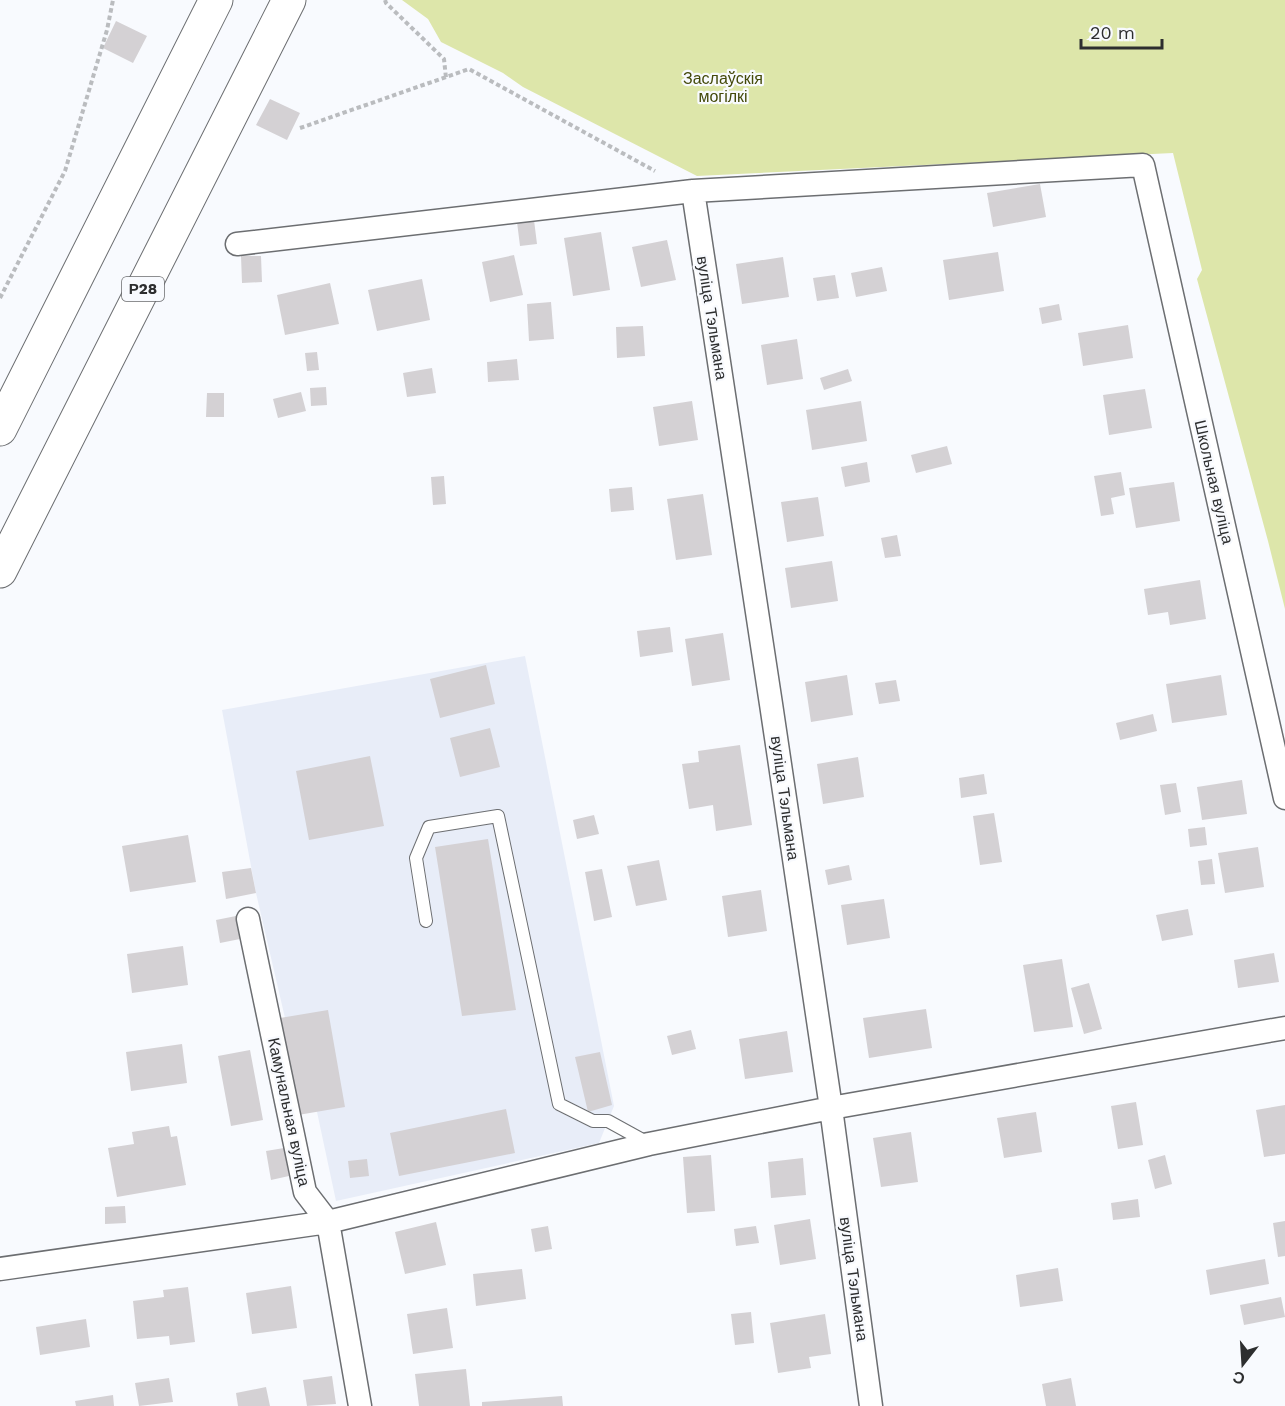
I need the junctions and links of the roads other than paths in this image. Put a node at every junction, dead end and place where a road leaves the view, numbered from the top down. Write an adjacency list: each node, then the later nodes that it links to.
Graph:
1 (216, 0): 5 (highway)
2 (289, 0): 6 (highway, Р28)
3 (693, 191): 4 (street); 7 (street, Школьная вуліца); 11 (street, вуліца Тэльмана)
4 (237, 244)
5 (0, 429)
6 (0, 571)
7 (1285, 798)
8 (248, 919): 13 (street, Камунальная вуліца)
9 (426, 921): 12 (lane)
10 (1285, 1028): 11 (street)
11 (831, 1108): 12 (street); 16 (street, вуліца Тэльмана)
12 (649, 1144): 13 (street)
13 (328, 1222): 14 (street); 15 (street, Камунальная вуліца)
14 (0, 1269)
15 (360, 1406)
16 (871, 1406)

